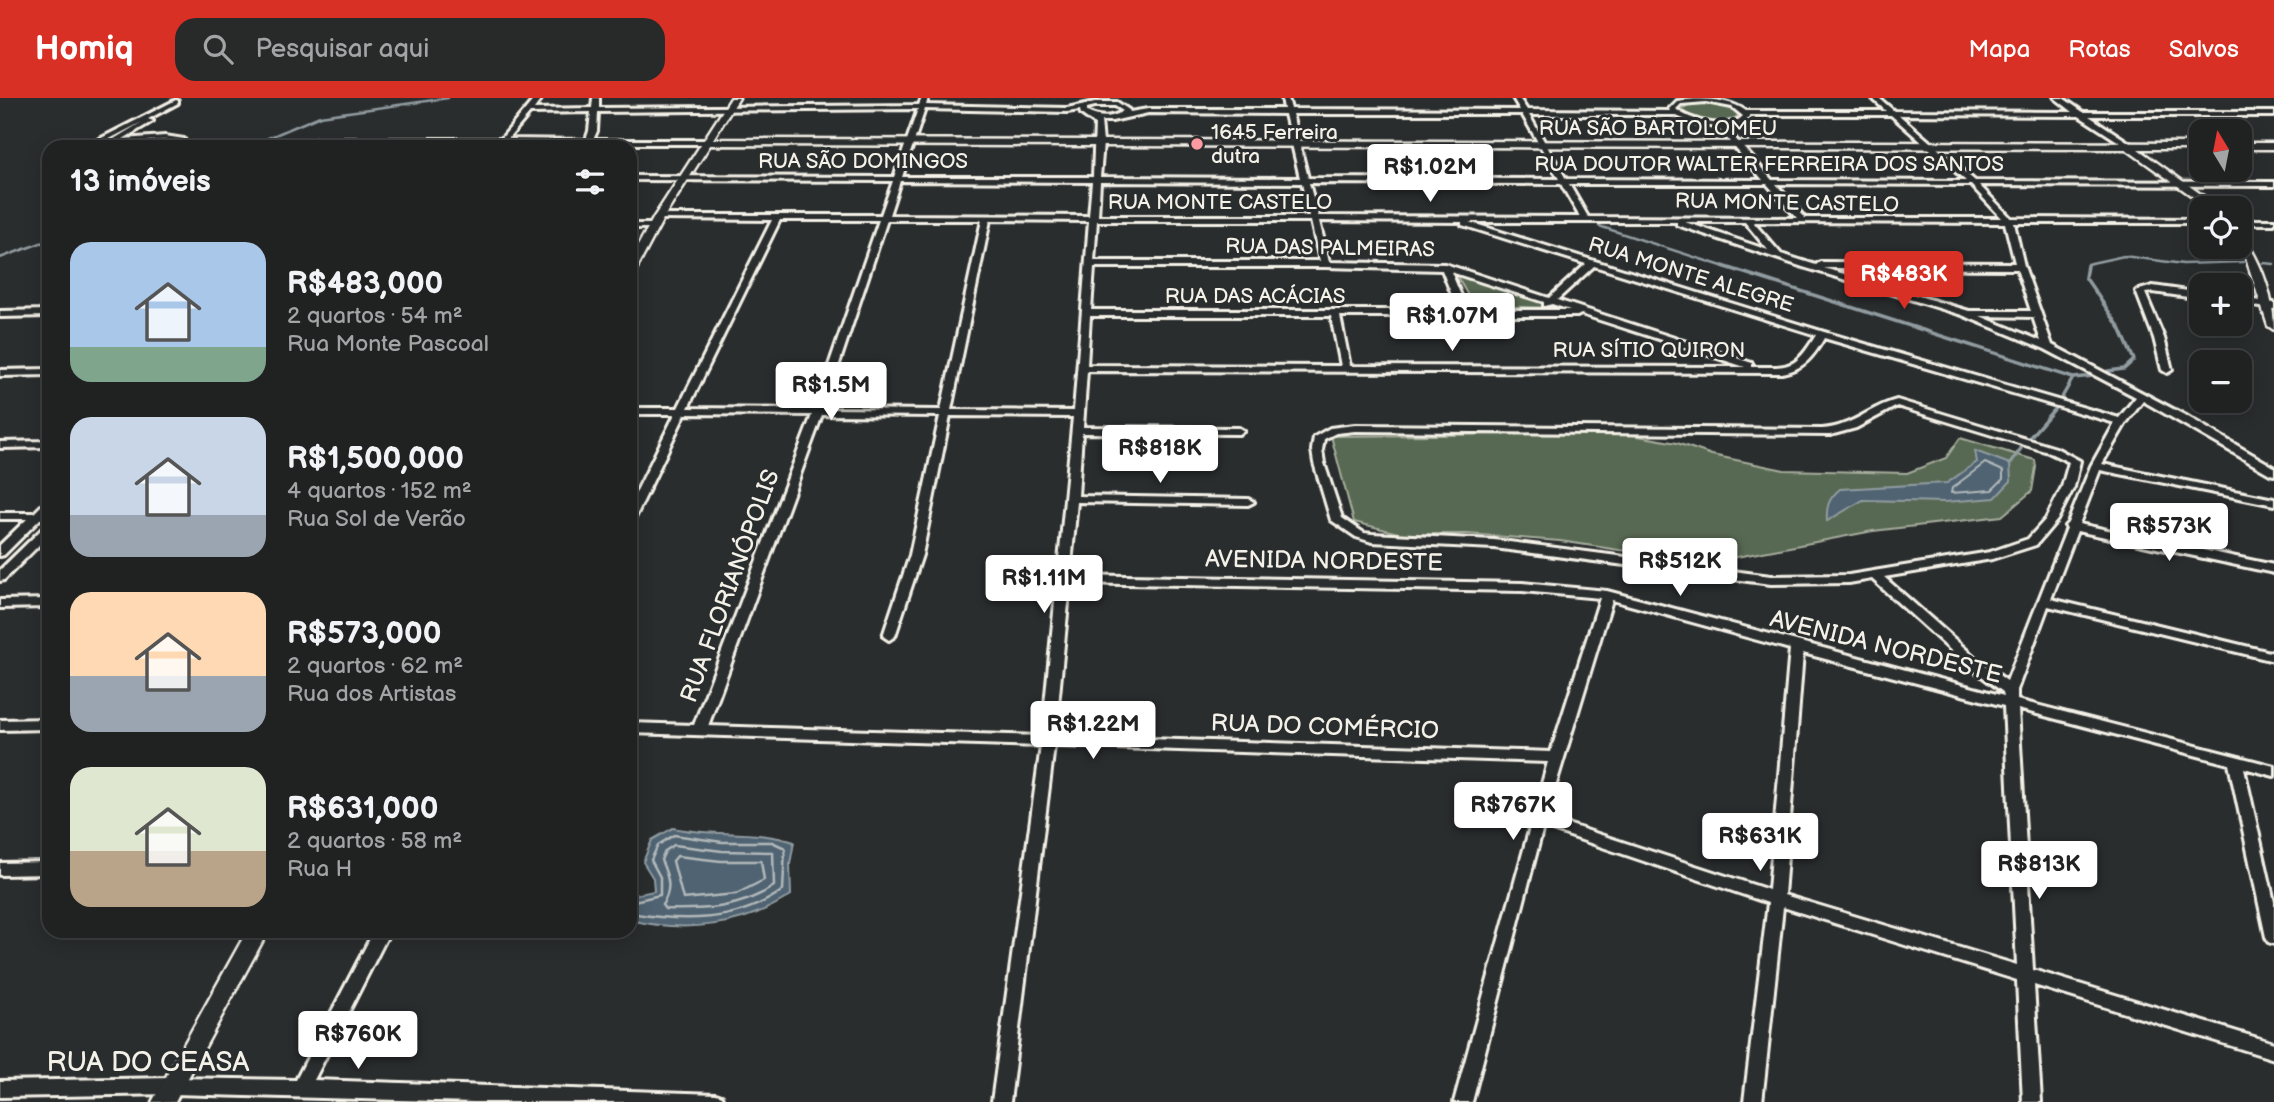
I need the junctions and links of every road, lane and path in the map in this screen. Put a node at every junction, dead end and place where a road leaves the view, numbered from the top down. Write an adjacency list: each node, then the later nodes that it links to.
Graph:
1 (539, 98): 16 (street)
2 (596, 98): 15 (street)
3 (735, 98): 14 (street)
4 (1102, 98): 13 (street)
5 (1110, 98): 18 (street)
6 (1285, 98): 19 (street)
7 (1516, 98): 20 (street)
8 (1875, 98): 23 (street)
9 (2058, 98): 24 (street)
10 (1696, 99): 21 (street); 22 (street)
11 (178, 100): 28 (street); 29 (street)
12 (924, 103): 14 (street); 17 (street); 35 (street, RUA FLORIANÓPOLIS)
13 (1095, 104): 17 (street); 18 (street)
14 (726, 109): 15 (street); 34 (street)
15 (594, 110): 16 (street); 33 (street)
16 (528, 111): 32 (street)
17 (1084, 111): 26 (street)
18 (1120, 111): 19 (street); 26 (street); 26 (street)
19 (1289, 112): 20 (street); 38 (street)
20 (1525, 112): 21 (street); 39 (street)
21 (1675, 113): 27 (street)
22 (1746, 113): 23 (street); 27 (street)
23 (1893, 113): 24 (street); 41 (street)
24 (2080, 113): 25 (street); 42 (street)
25 (2274, 114)
26 (1096, 123): 37 (street)
27 (1719, 125): 40 (street)
28 (101, 140)
29 (120, 140)
30 (153, 140): 31 (street)
31 (176, 140)
32 (504, 140)
33 (588, 140)
34 (708, 142): 35 (street, RUA SÃO BARTOLOMEU); 36 (street, RUA SÃO BARTOLOMEU); 46 (street)
35 (912, 142): 37 (street, RUA SÃO BARTOLOMEU); 48 (street, RUA FLORIANÓPOLIS)
36 (637, 143)
37 (1099, 143): 38 (street, RUA SÃO BARTOLOMEU); 49 (street)
38 (1295, 144): 39 (street, RUA SÃO BARTOLOMEU); 50 (street)
39 (1545, 145): 40 (street, RUA SÃO BARTOLOMEU); 51 (street)
40 (1739, 146): 41 (street, RUA SÃO BARTOLOMEU); 52 (street)
41 (1931, 146): 42 (street, RUA SÃO BARTOLOMEU); 53 (street)
42 (2130, 146): 43 (street, RUA SÃO BARTOLOMEU); 54 (street)
43 (2189, 146)
44 (2252, 146): 45 (street)
45 (2274, 146)
46 (685, 177): 47 (street, RUA SÃO DOMINGOS); 48 (street, RUA SÃO DOMINGOS); 65 (street)
47 (637, 178)
48 (900, 178): 49 (street, RUA SÃO DOMINGOS); 59 (street, RUA FLORIANÓPOLIS)
49 (1095, 179): 50 (street, RUA DOUTOR WALTER FERREIRA DOS SANTOS); 61 (street)
50 (1303, 181): 51 (street, RUA DOUTOR WALTER FERREIRA DOS SANTOS); 62 (street)
51 (1566, 181): 52 (street, RUA DOUTOR WALTER FERREIRA DOS SANTOS); 58 (street)
52 (1771, 182): 53 (street, RUA DOUTOR WALTER FERREIRA DOS SANTOS); 67 (street)
53 (1973, 183): 54 (street, RUA DOUTOR WALTER FERREIRA DOS SANTOS); 69 (street)
54 (2184, 184): 55 (street, RUA DOUTOR WALTER FERREIRA DOS SANTOS); 56 (street)
55 (2274, 184)
56 (2200, 196)
57 (777, 218): 59 (street, RUA MONTE CASTELO); 65 (street, RUA MONTE CASTELO); 107 (street)
58 (1585, 218): 63 (street, RUA MONTE CASTELO); 64 (street, RUA MONTE CASTELO)
59 (885, 219): 60 (street, RUA MONTE CASTELO); 105 (street, RUA FLORIANÓPOLIS)
60 (986, 219): 61 (street, RUA MONTE CASTELO); 106 (street)
61 (1093, 219): 62 (street, RUA MONTE CASTELO); 77 (street)
62 (1312, 219): 63 (street, RUA MONTE CASTELO); 78 (street)
63 (1452, 219): 76 (street, RUA MONTE ALEGRE)
64 (1670, 219): 66 (street, RUA MONTE CASTELO); 73 (street)
65 (656, 221): 72 (street, RUA MONTE CASTELO); 74 (street)
66 (1748, 221): 67 (street, RUA MONTE CASTELO); 73 (street)
67 (1804, 221): 69 (street, RUA MONTE CASTELO)
68 (2189, 221): 69 (street, RUA MONTE CASTELO)
69 (2009, 222): 80 (street)
70 (2252, 222): 71 (street)
71 (2274, 222)
72 (637, 225)
73 (1778, 256): 79 (street)
74 (637, 257)
75 (2251, 259): 84 (street)
76 (1592, 263): 83 (street); 95 (street, RUA MONTE ALEGRE)
77 (1089, 264): 78 (street, RUA DAS PALMEIRAS); 86 (street)
78 (1325, 264): 81 (street, RUA DAS PALMEIRAS)
79 (1806, 265): 80 (street); 91 (street)
80 (2020, 266): 93 (street)
81 (1445, 267): 83 (street, RUA DAS PALMEIRAS); 88 (street)
82 (2189, 294): 100 (street)
83 (1551, 301): 89 (street); 90 (street, RUA DAS PALMEIRAS)
84 (2269, 306): 94 (street)
85 (42, 313): 92 (street)
86 (1086, 313): 87 (street, RUA DAS ACÁCIAS); 97 (street)
87 (1335, 313): 88 (street, RUA DAS ACÁCIAS); 98 (street)
88 (1464, 313): 89 (street, RUA DAS ACÁCIAS)
89 (1536, 313): 90 (street, RUA DAS ACÁCIAS)
90 (1591, 313): 99 (street, RUA DAS PALMEIRAS)
91 (1965, 313): 93 (street); 96 (street)
92 (0, 314)
93 (2036, 314): 96 (street)
94 (2274, 326)
95 (1821, 334): 99 (street, RUA SÍTIO QUIRON); 109 (street, RUA MONTE ALEGRE)
96 (2048, 346): 103 (street)
97 (1081, 368): 98 (street, RUA SÍTIO QUIRON); 108 (street)
98 (1346, 368): 99 (street, RUA SÍTIO QUIRON)
99 (1763, 370)
100 (2167, 370)
101 (42, 372): 102 (street)
102 (0, 373)
103 (2142, 396): 109 (street); 115 (street)
104 (637, 411): 107 (street)
105 (818, 411): 106 (street); 107 (street); 141 (street, RUA FLORIANÓPOLIS)
106 (948, 411): 108 (street); 134 (street)
107 (682, 412): 117 (street)
108 (1078, 414): 110 (street)
109 (2121, 422): 114 (street)
110 (1076, 429): 111 (street); 116 (street)
111 (1239, 431)
112 (0, 444): 113 (street)
113 (42, 444)
114 (2096, 466): 119 (street); 123 (street)
115 (2274, 472)
116 (1072, 499): 118 (street); 129 (street)
117 (637, 502)
118 (1248, 502)
119 (2274, 502)
120 (0, 516): 121 (street)
121 (42, 516)
122 (42, 517): 125 (street)
123 (2071, 526): 126 (street); 131 (street)
124 (42, 535): 128 (street)
125 (0, 552)
126 (2274, 569)
127 (1875, 575): 127 (street); 137 (street)
128 (0, 577)
129 (1065, 579): 130 (street, AVENIDA NORDESTE); 142 (street)
130 (1607, 595): 135 (street, AVENIDA NORDESTE); 143 (street)
131 (2044, 601): 136 (street); 137 (street)
132 (42, 603): 133 (street)
133 (0, 604)
134 (889, 636)
135 (1797, 648): 137 (street, AVENIDA NORDESTE); 149 (street)
136 (2274, 657)
137 (2010, 696): 144 (street, AVENIDA NORDESTE); 153 (street)
138 (42, 724): 139 (street)
139 (0, 725)
140 (637, 728): 141 (street, RUA DO COMÉRCIO)
141 (699, 731): 142 (street, RUA DO COMÉRCIO)
142 (1048, 742): 143 (street, RUA DO COMÉRCIO); 159 (street)
143 (1556, 757): 146 (street)
144 (2235, 760): 145 (street, AVENIDA NORDESTE); 150 (street)
145 (2274, 771)
146 (1539, 820): 149 (street); 160 (street)
147 (42, 868): 148 (street)
148 (0, 869)
149 (1776, 899): 153 (street); 161 (street)
150 (2274, 937)
151 (254, 938): 157 (street)
152 (378, 938): 155 (street)
153 (2025, 973): 154 (street); 162 (street)
154 (2274, 1051)
155 (301, 1088): 157 (street, RUA DO CEASA); 158 (street, RUA DO CEASA)
156 (0, 1089): 157 (street, RUA DO CEASA)
157 (168, 1094)
158 (716, 1102)
159 (1001, 1102)
160 (1462, 1102)
161 (1753, 1102)
162 (2032, 1102)

